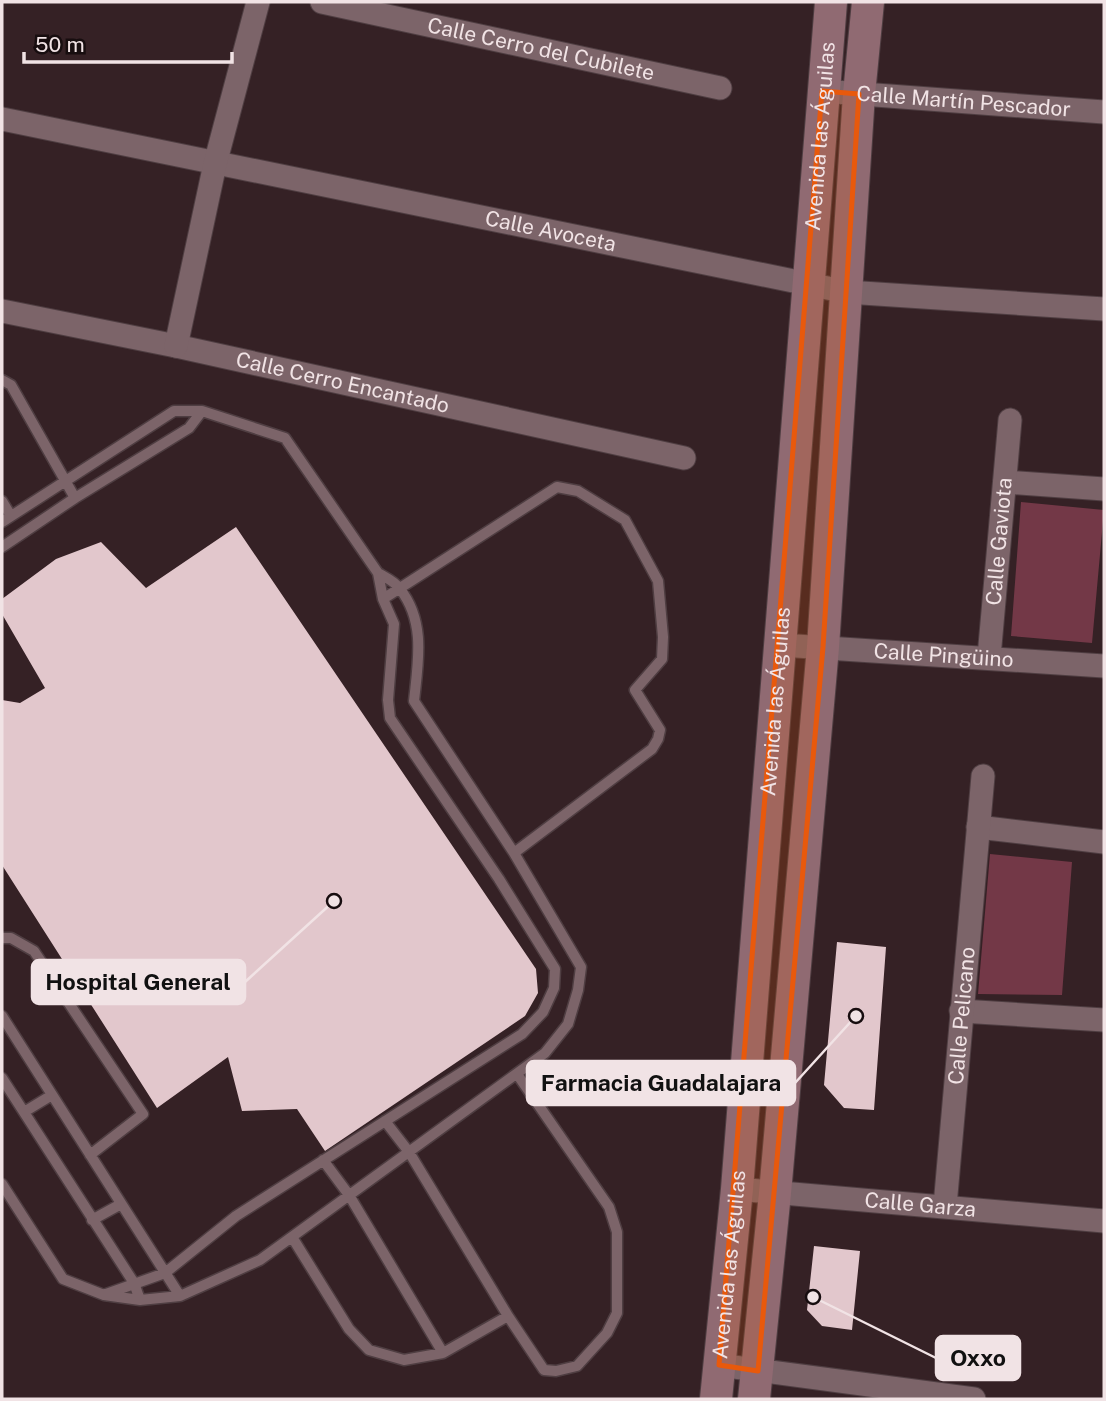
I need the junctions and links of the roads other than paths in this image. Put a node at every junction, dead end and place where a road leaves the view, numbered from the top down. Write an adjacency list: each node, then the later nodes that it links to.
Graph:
1 (258, 2): 10 (street)
2 (322, 2): 5 (street, Calle Cerro del Cubilete)
3 (831, 2): 6 (street, Avenida las Águilas)
4 (867, 2): 7 (street, Avenida las Águilas)
5 (720, 88)
6 (822, 91): 7 (street, Calle Martín Pescador); 11 (street, Avenida las Águilas)
7 (859, 94): 8 (street, Calle Martín Pescador); 12 (street, Avenida las Águilas)
8 (1104, 112)
9 (2, 119): 10 (street, Calle Avoceta)
10 (215, 164): 11 (street, Calle Avoceta); 15 (street)
11 (809, 285): 12 (street, Calle Avoceta); 30 (street, Avenida las Águilas)
12 (847, 292): 13 (street, Calle Avoceta); 31 (street, Avenida las Águilas)
13 (1104, 309)
14 (2, 311): 15 (street, Calle Cerro Encantado)
15 (176, 346): 19 (street, Calle Cerro Encantado)
16 (2, 380): 20 (lane)
17 (202, 411): 20 (lane); 23 (lane); 27 (lane)
18 (1010, 420): 21 (street)
19 (684, 458)
20 (64, 481): 23 (lane); 25 (lane)
21 (1005, 482): 22 (street, Calle Gaviota); 32 (street, Calle Gaviota)
22 (1104, 489)
23 (75, 498): 26 (lane)
24 (2, 500): 25 (lane)
25 (6, 519)
26 (2, 547)
27 (378, 573): 28 (lane); 29 (lane)
28 (400, 587): 29 (lane); 37 (lane); 37 (lane)
29 (383, 599): 46 (lane)
30 (781, 645): 31 (street, Calle Pingüino); 51 (street, Avenida las Águilas)
31 (823, 647): 32 (street, Calle Pingüino); 52 (street, Avenida las Águilas)
32 (989, 657): 33 (street, Calle Pingüino)
33 (1104, 666)
34 (983, 776): 35 (street, Calle Pelicano)
35 (978, 827): 36 (street); 39 (street, Calle Pelicano)
36 (1104, 842)
37 (514, 853): 42 (lane)
38 (2, 938): 48 (lane)
39 (961, 1011): 41 (street); 55 (street, Calle Pelicano)
40 (2, 1016): 44 (lane)
41 (1104, 1020)
42 (517, 1074): 47 (lane); 64 (lane)
43 (2, 1078): 45 (lane)
44 (52, 1095): 45 (lane); 48 (lane)
45 (24, 1112): 56 (lane)
46 (385, 1121): 47 (lane); 49 (lane)
47 (409, 1152): 53 (lane); 64 (lane)
48 (90, 1155): 54 (lane)
49 (323, 1160): 53 (lane); 59 (lane)
50 (2, 1184): 61 (lane)
51 (737, 1189): 52 (street, Calle Garza); 66 (street, Avenida las Águilas)
52 (775, 1193): 55 (street, Calle Garza); 67 (street, Avenida las Águilas)
53 (349, 1195): 58 (lane); 65 (lane)
54 (121, 1204): 56 (lane); 59 (lane)
55 (945, 1206): 57 (street, Calle Garza)
56 (92, 1220): 60 (lane)
57 (1104, 1220)
58 (292, 1237): 62 (lane); 65 (lane)
59 (165, 1273): 60 (lane); 62 (lane)
60 (134, 1283): 61 (lane); 63 (lane)
61 (104, 1295): 63 (lane)
62 (180, 1296): 63 (lane)
63 (140, 1300)
64 (509, 1316): 65 (lane)
65 (443, 1353)
66 (719, 1365): 67 (street); 68 (street, Avenida las Águilas)
67 (756, 1385): 69 (street)
68 (716, 1399)
69 (974, 1399)

